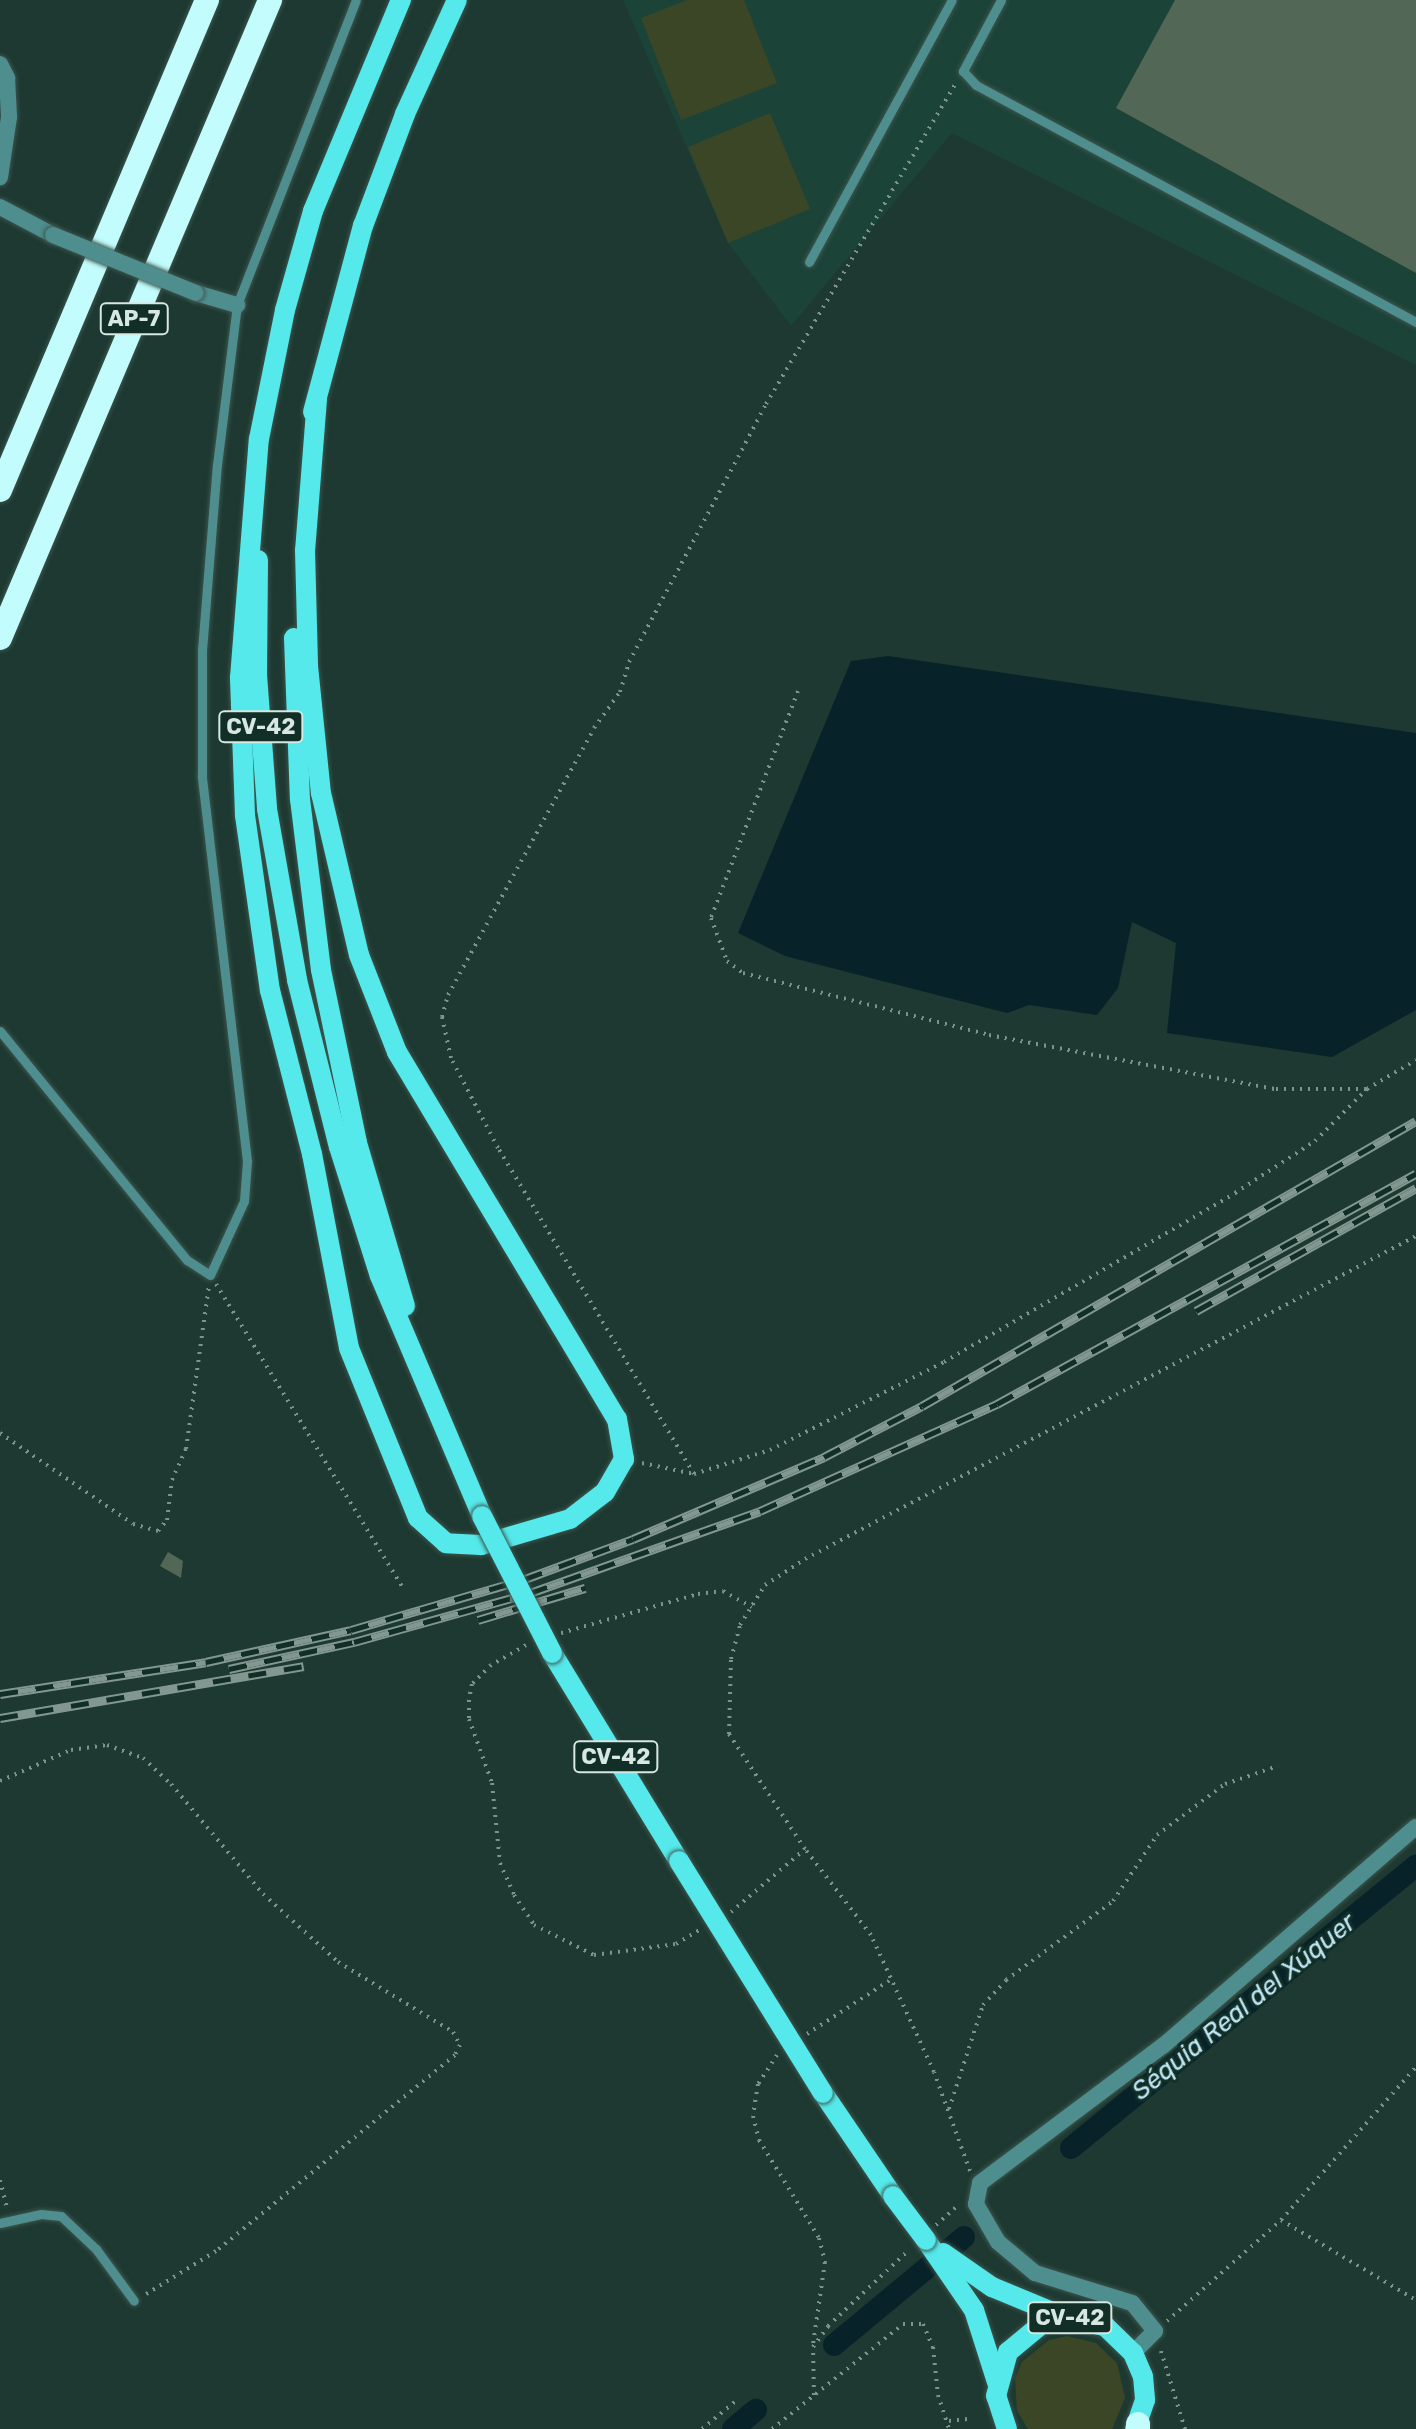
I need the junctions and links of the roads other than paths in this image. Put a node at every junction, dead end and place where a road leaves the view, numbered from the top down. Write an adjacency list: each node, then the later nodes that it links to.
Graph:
1 (207, 0): 16 (highway, AP-7)
2 (270, 0): 17 (highway, AP-7)
3 (356, 0): 13 (lane)
4 (401, 0): 15 (main road)
5 (411, 0): 19 (main road, CV-42)
6 (457, 0): 15 (main road, CV-42)
7 (952, 0): 12 (lane)
8 (1001, 0): 14 (lane)
9 (0, 64): 10 (street)
10 (0, 177)
11 (0, 207): 13 (street, bridge)
12 (809, 262)
13 (237, 305): 18 (lane)
14 (1416, 322)
15 (317, 399): 19 (main road, CV-42)
16 (0, 490)
17 (0, 638)
18 (0, 1031)
19 (452, 1450): 22 (main road, CV-42, bridge)
20 (1416, 1827): 25 (street)
21 (4, 2222): 23 (lane)
22 (965, 2280): 24 (main road, CV-42); 26 (main road, CV-42)
23 (134, 2301)
24 (1067, 2318): 25 (main road, CV-42); 26 (main road, CV-42)
25 (1133, 2353): 27 (main road, CV-42)
26 (998, 2384): 28 (main road, CV-42)
27 (1137, 2427)
28 (1007, 2429)

